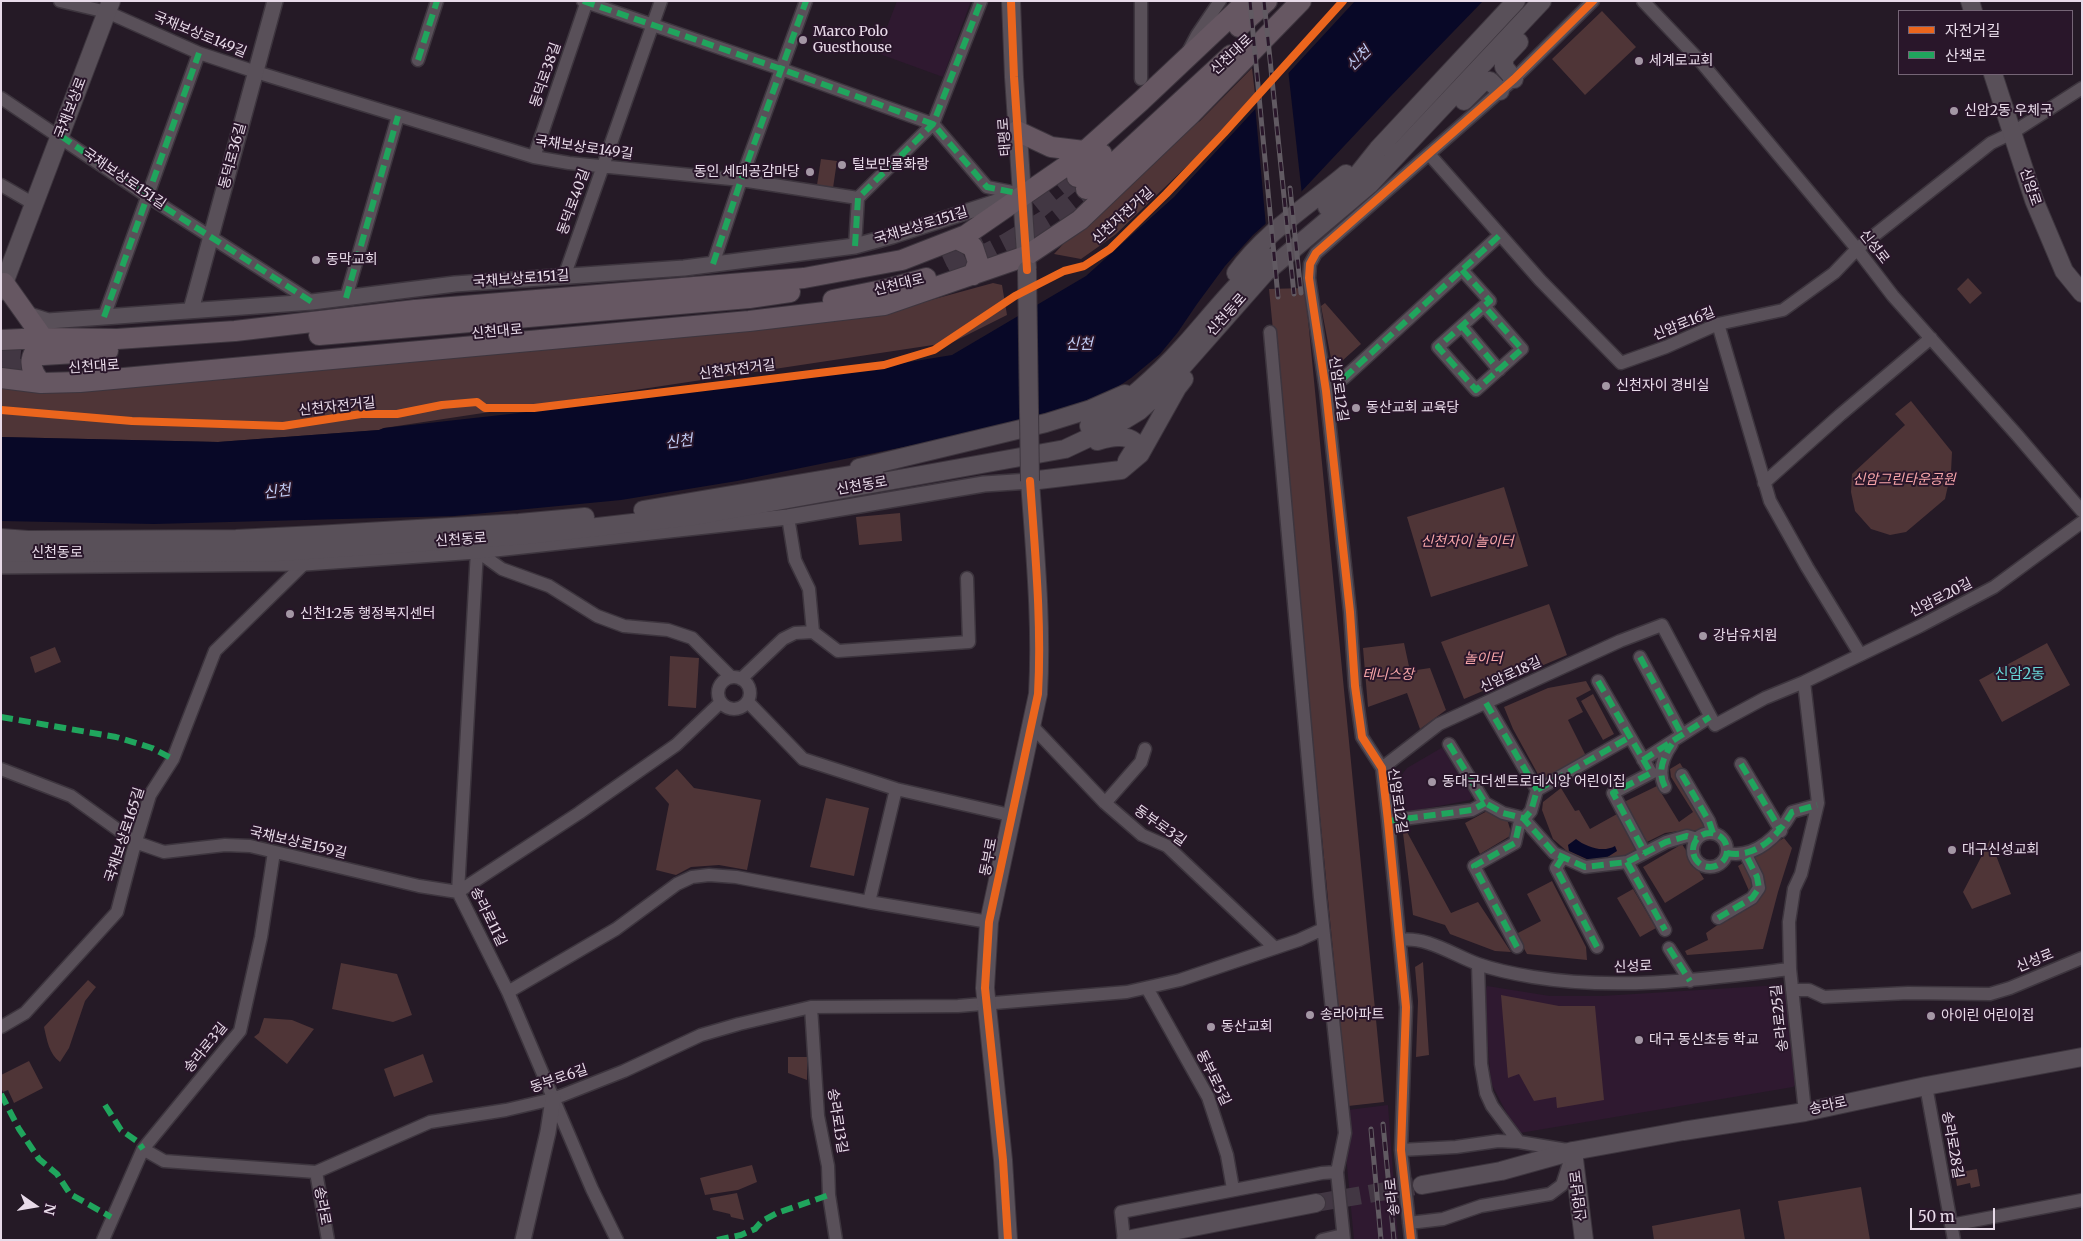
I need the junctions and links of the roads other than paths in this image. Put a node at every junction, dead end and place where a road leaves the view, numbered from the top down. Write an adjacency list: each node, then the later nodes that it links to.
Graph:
1 (60, 1): 19 (street)
2 (275, 1): 26 (street, 동덕로36길)
3 (437, 1): 23 (street)
4 (662, 1): 21 (street, 동덕로40길)
5 (806, 1): 25 (street)
6 (981, 1): 34 (street)
7 (1011, 1): 35 (main road, 태평로)
8 (1142, 1): 29 (street)
9 (1220, 1): 24 (street)
10 (1247, 1): 24 (highway)
11 (1267, 1): 43 (highway, 신천대로)
12 (1302, 1): 20 (highway, 신천대로)
13 (1516, 1): 38 (main road)
14 (1542, 1): 40 (main road, 신천동로)
15 (1557, 1): 28 (main road)
16 (1593, 1): 28 (street, 신암로12길)
17 (1642, 1): 54 (street, 신성로)
18 (586, 2): 21 (street); 41 (street, 동덕로38길)
19 (109, 7): 22 (street, 국채보상로149길); 37 (main road, 국채보상로)
20 (1287, 10): 43 (highway, 신천대로)
21 (653, 25): 25 (street); 42 (street, 동덕로40길)
22 (199, 54): 26 (street, 국채보상로149길); 46 (street)
23 (418, 60)
24 (1183, 61): 43 (highway)
25 (782, 69): 34 (street); 44 (street)
26 (256, 72): 33 (street, 국채보상로149길); 51 (street, 동덕로36길)
27 (1993, 75): 36 (main road, 신암로)
28 (1514, 78): 31 (street, 신암로12길)
29 (1141, 79)
30 (2082, 88): 36 (street, 신암로16길)
31 (1500, 91): 39 (street, 신암로12길); 40 (main road)
32 (1, 98): 37 (street, 국채보상로151길)
33 (398, 116): 41 (street, 국채보상로149길); 63 (street)
34 (933, 124): 47 (street); 48 (street)
35 (1017, 131): 43 (highway); 47 (main road, 태평로)
36 (2012, 133): 54 (street, 신암로16길); 62 (main road, 신암로)
37 (61, 136): 46 (street, 국채보상로151길); 49 (main road, 국채보상로)
38 (1380, 146): 40 (main road); 86 (main road, 신천동로)
39 (1428, 154): 50 (street, 신암로16길); 109 (street, 신암로12길)
40 (1398, 156): 71 (main road, 신천동로)
41 (534, 157): 42 (street, 국채보상로149길)
42 (603, 166): 44 (street, 국채보상로149길); 60 (street, 동덕로40길)
43 (1084, 175): 47 (highway); 55 (highway)
44 (741, 180): 48 (street, 국채보상로149길); 56 (street)
45 (1, 186): 49 (street)
46 (147, 196): 51 (street, 국채보상로151길); 68 (street)
47 (1022, 196): 52 (highway); 53 (street, 국채보상로151길); 55 (main road, 태평로)
48 (858, 198): 53 (street)
49 (34, 204): 61 (main road, 국채보상로)
50 (1500, 235): 58 (street); 69 (street, 신암로16길)
51 (211, 236): 64 (street, 국채보상로151길); 66 (street, 동덕로36길)
52 (957, 239): 59 (highway); 75 (highway)
53 (855, 246): 56 (street, 국채보상로151길)
54 (1857, 249): 69 (street, 신암로16길); 73 (street, 신성로)
55 (1027, 263): 59 (highway); 81 (main road, 태평로, bridge)
56 (713, 264): 60 (street, 국채보상로151길)
57 (947, 265): 75 (highway, 신천대로)
58 (1462, 270): 65 (street); 78 (street)
59 (973, 275): 75 (highway)
60 (564, 276): 63 (street, 국채보상로151길)
61 (2, 287): 67 (highway)
62 (2082, 293)
63 (346, 298): 64 (street, 국채보상로151길)
64 (312, 302): 66 (street)
65 (1484, 306): 70 (street); 76 (street)
66 (191, 310): 68 (street)
67 (26, 314): 68 (street); 75 (highway)
68 (104, 317)
69 (1718, 324): 82 (street)
70 (1462, 326): 76 (street); 76 (street)
71 (1214, 330): 79 (main road, 신천동로); 80 (main road)
72 (1270, 332): 135 (street)
73 (1931, 338): 82 (street); 83 (street, 신성로)
74 (1, 340): 75 (highway)
75 (42, 362): 77 (highway)
76 (1499, 370)
77 (1, 378)
78 (1344, 378)
79 (1065, 449): 80 (main road); 88 (main road, 신천동로)
80 (1121, 470): 81 (main road)
81 (1030, 481): 84 (street, 신천동로); 102 (main road, 동부로)
82 (1764, 483): 93 (street)
83 (2082, 511)
84 (788, 517): 87 (street, 신천동로); 92 (street)
85 (2082, 522): 93 (street, 신암로20길)
86 (1, 540)
87 (477, 551): 89 (street, 신천동로); 95 (street); 131 (street, 송라로11길)
88 (1, 553)
89 (305, 563): 90 (street, 신천동로); 124 (street, 국채보상로165길)
90 (1, 566)
91 (967, 578): 92 (street)
92 (813, 632): 95 (street)
93 (1860, 654): 97 (street, 신암로20길)
94 (1640, 658): 104 (street)
95 (736, 678): 98 (street); 99 (street)
96 (1598, 681): 103 (street)
97 (1804, 682): 101 (street, 신암로20길); 117 (street)
98 (720, 702): 99 (street); 131 (street)
99 (748, 702): 113 (street)
100 (1486, 703): 101 (street, 신암로18길); 109 (street, 신암로18길); 114 (street)
101 (1710, 716): 104 (street)
102 (1032, 726): 116 (street, 동부로3길); 118 (main road, 동부로)
103 (1630, 737): 107 (street); 114 (street)
104 (1678, 737): 107 (street); 112 (street)
105 (1449, 744): 115 (street)
106 (1145, 749): 116 (street)
107 (1643, 760): 126 (street)
108 (1741, 764): 121 (street)
109 (1382, 768): 120 (street, 신암로12길)
110 (1, 770): 124 (street, 국채보상로159길)
111 (1682, 775): 122 (street)
112 (1665, 787)
113 (896, 789): 118 (street); 132 (street)
114 (1537, 790): 119 (street)
115 (1485, 803): 119 (street); 120 (street)
116 (1106, 804): 140 (street, 동부로3길)
117 (1817, 805): 121 (street); 144 (street, 송라로25길)
118 (1010, 816): 134 (main road, 동부로)
119 (1523, 818): 129 (street); 138 (street)
120 (1388, 821): 137 (street, 신암로12길)
121 (1781, 831): 128 (street)
122 (1713, 833): 123 (street); 127 (street)
123 (1697, 839): 126 (street); 127 (street)
124 (135, 842): 125 (street, 국채보상로159길); 151 (street, 국채보상로165길)
125 (274, 852): 131 (street, 국채보상로159길); 157 (street, 송라로3길)
126 (1645, 853): 130 (street)
127 (1727, 853): 128 (street)
128 (1745, 853): 133 (street)
129 (1562, 856): 130 (street); 139 (street)
130 (1626, 862): 136 (street)
131 (458, 892): 148 (street, 송라로11길)
132 (869, 902): 134 (street); 148 (street)
133 (1718, 918)
134 (989, 922): 149 (main road, 동부로)
135 (1323, 929): 140 (street, 동부로6길); 161 (street)
136 (1665, 930)
137 (1400, 940): 143 (street, 신성로); 158 (street, 송라로)
138 (1517, 947)
139 (1597, 947)
140 (1275, 948): 146 (street, 동부로6길)
141 (1669, 948): 145 (street)
142 (2082, 958): 147 (street, 신성로)
143 (1478, 964): 145 (street, 신성로); 156 (street)
144 (1790, 969): 145 (street, 신성로); 147 (street, 송라로25길)
145 (1690, 981)
146 (1146, 988): 149 (street, 동부로6길); 163 (street, 동부로5길)
147 (1792, 990): 155 (street, 송라로25길)
148 (508, 992): 154 (street, 송라로11길)
149 (987, 1003): 150 (street, 동부로6길); 175 (main road, 동부로)
150 (811, 1007): 154 (street, 동부로6길); 174 (street, 송라로13길)
151 (1, 1027)
152 (2082, 1057): 153 (main road, 송라로)
153 (1926, 1086): 155 (main road, 송라로); 167 (street, 송라로28길)
154 (553, 1100): 160 (street, 동부로6길); 172 (street); 173 (street, 송라로11길)
155 (1805, 1112): 159 (main road, 송라로)
156 (1519, 1142): 158 (street, 송라로); 159 (street, 송라로)
157 (143, 1149): 160 (street, 동부로6길); 170 (street, 송라로3길)
158 (1401, 1150): 166 (street, 송라로)
159 (1573, 1152): 162 (main road, 송라로); 166 (street); 179 (main road, 신암남로)
160 (316, 1172): 171 (street, 송라로)
161 (1337, 1172): 163 (street); 169 (street)
162 (1422, 1185)
163 (1233, 1189): 176 (street)
164 (2082, 1200): 167 (street)
165 (1316, 1203): 168 (main road)
166 (1409, 1223): 178 (street, 송라로)
167 (1951, 1225): 180 (street, 송라로28길)
168 (1148, 1238): 176 (main road)
169 (1343, 1238): 177 (street)
170 (103, 1240)
171 (328, 1240)
172 (523, 1240)
173 (617, 1240)
174 (836, 1240)
175 (1008, 1240)
176 (1125, 1240)
177 (1322, 1240)
178 (1411, 1240)
179 (1584, 1240)
180 (1954, 1240)

